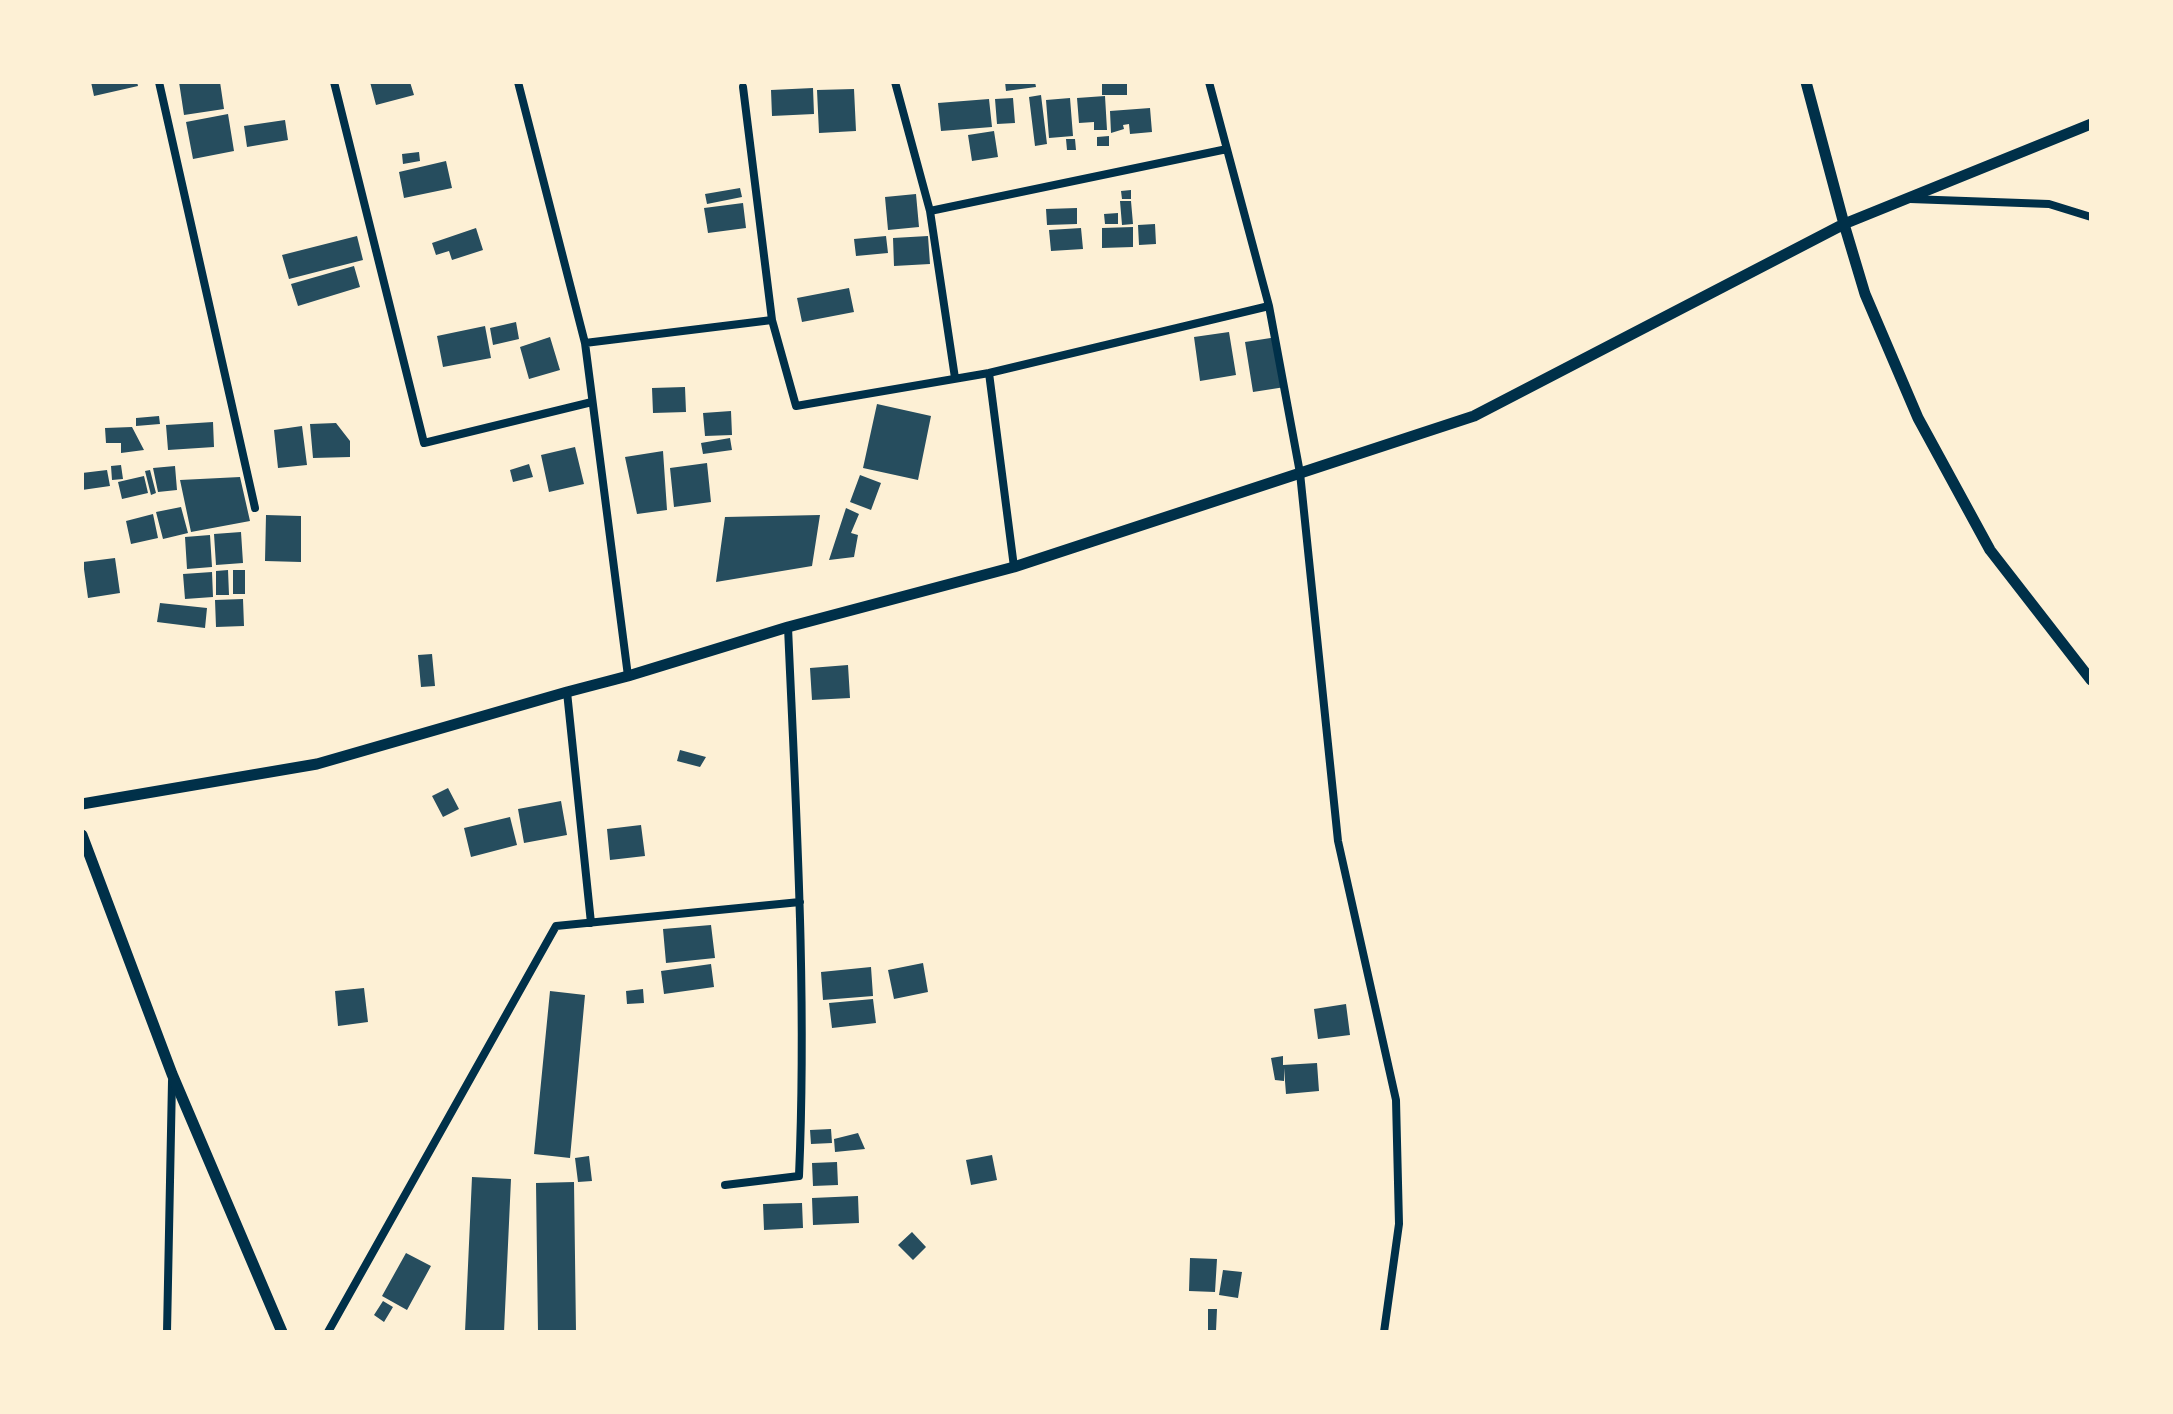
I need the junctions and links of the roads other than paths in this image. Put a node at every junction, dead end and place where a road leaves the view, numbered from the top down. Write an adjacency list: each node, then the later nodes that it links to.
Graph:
1 (159, 82): 21 (street)
2 (334, 82): 19 (street)
3 (518, 82): 16 (street)
4 (895, 82): 11 (street)
5 (1209, 82): 9 (street)
6 (1806, 82): 13 (street)
7 (743, 87): 15 (street)
8 (2091, 124): 10 (street)
9 (1227, 149): 11 (street); 14 (street)
10 (1909, 199): 12 (street); 13 (street)
11 (930, 211): 18 (street)
12 (2091, 217)
13 (1844, 224): 20 (street); 25 (street)
14 (1269, 306): 17 (street); 20 (street)
15 (772, 320): 16 (street); 18 (street)
16 (585, 343): 19 (street)
17 (989, 373): 18 (street); 22 (street)
18 (955, 378)
19 (592, 402): 24 (street)
20 (1300, 473): 22 (street); 36 (street)
21 (255, 508)
22 (1014, 567): 23 (street)
23 (788, 627): 24 (street); 29 (street)
24 (628, 676): 26 (street)
25 (2091, 680)
26 (567, 692): 27 (street); 30 (street)
27 (82, 804)
28 (82, 835): 31 (street)
29 (800, 902): 30 (street); 32 (street)
30 (591, 923): 35 (street)
31 (172, 1074): 33 (street); 34 (street)
32 (725, 1185)
33 (167, 1332)
34 (282, 1332)
35 (328, 1332)
36 (1384, 1332)

